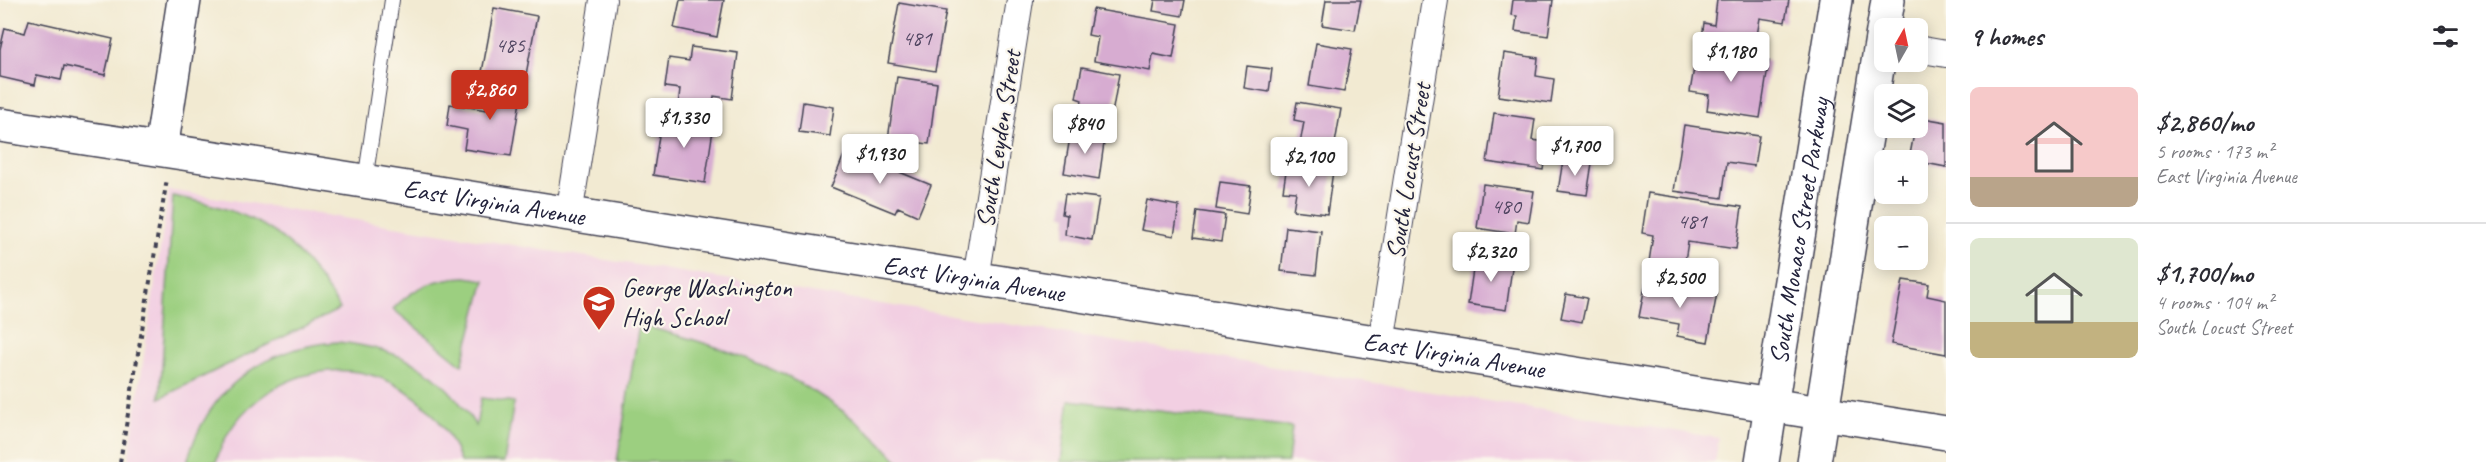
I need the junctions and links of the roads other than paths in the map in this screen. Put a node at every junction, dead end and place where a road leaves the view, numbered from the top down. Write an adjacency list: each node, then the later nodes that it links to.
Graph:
1 (184, 0): 13 (street)
2 (392, 0): 14 (lane)
3 (603, 0): 15 (street)
4 (1020, 0): 16 (street, South Leyden Street)
5 (1435, 0): 17 (street, South Locust Street)
6 (1836, 0): 18 (street, South Monaco Street Parkway)
7 (1888, 0): 8 (street, South Monaco Street Parkway)
8 (1886, 18)
9 (1928, 51): 10 (street)
10 (1946, 54)
11 (1878, 72): 19 (street, South Monaco Street Parkway)
12 (0, 125): 13 (street, East Virginia Avenue)
13 (161, 149): 14 (street, East Virginia Avenue)
14 (365, 181): 15 (street, East Virginia Avenue)
15 (569, 215): 16 (street, East Virginia Avenue)
16 (976, 279): 17 (street, East Virginia Avenue)
17 (1381, 343): 18 (street, East Virginia Avenue)
18 (1773, 405): 19 (street, East Virginia Avenue); 21 (street, South Monaco Street Parkway)
19 (1823, 413): 20 (street, East Virginia Avenue); 22 (street, South Monaco Street Parkway)
20 (1946, 433)
21 (1762, 462)
22 (1814, 462)

